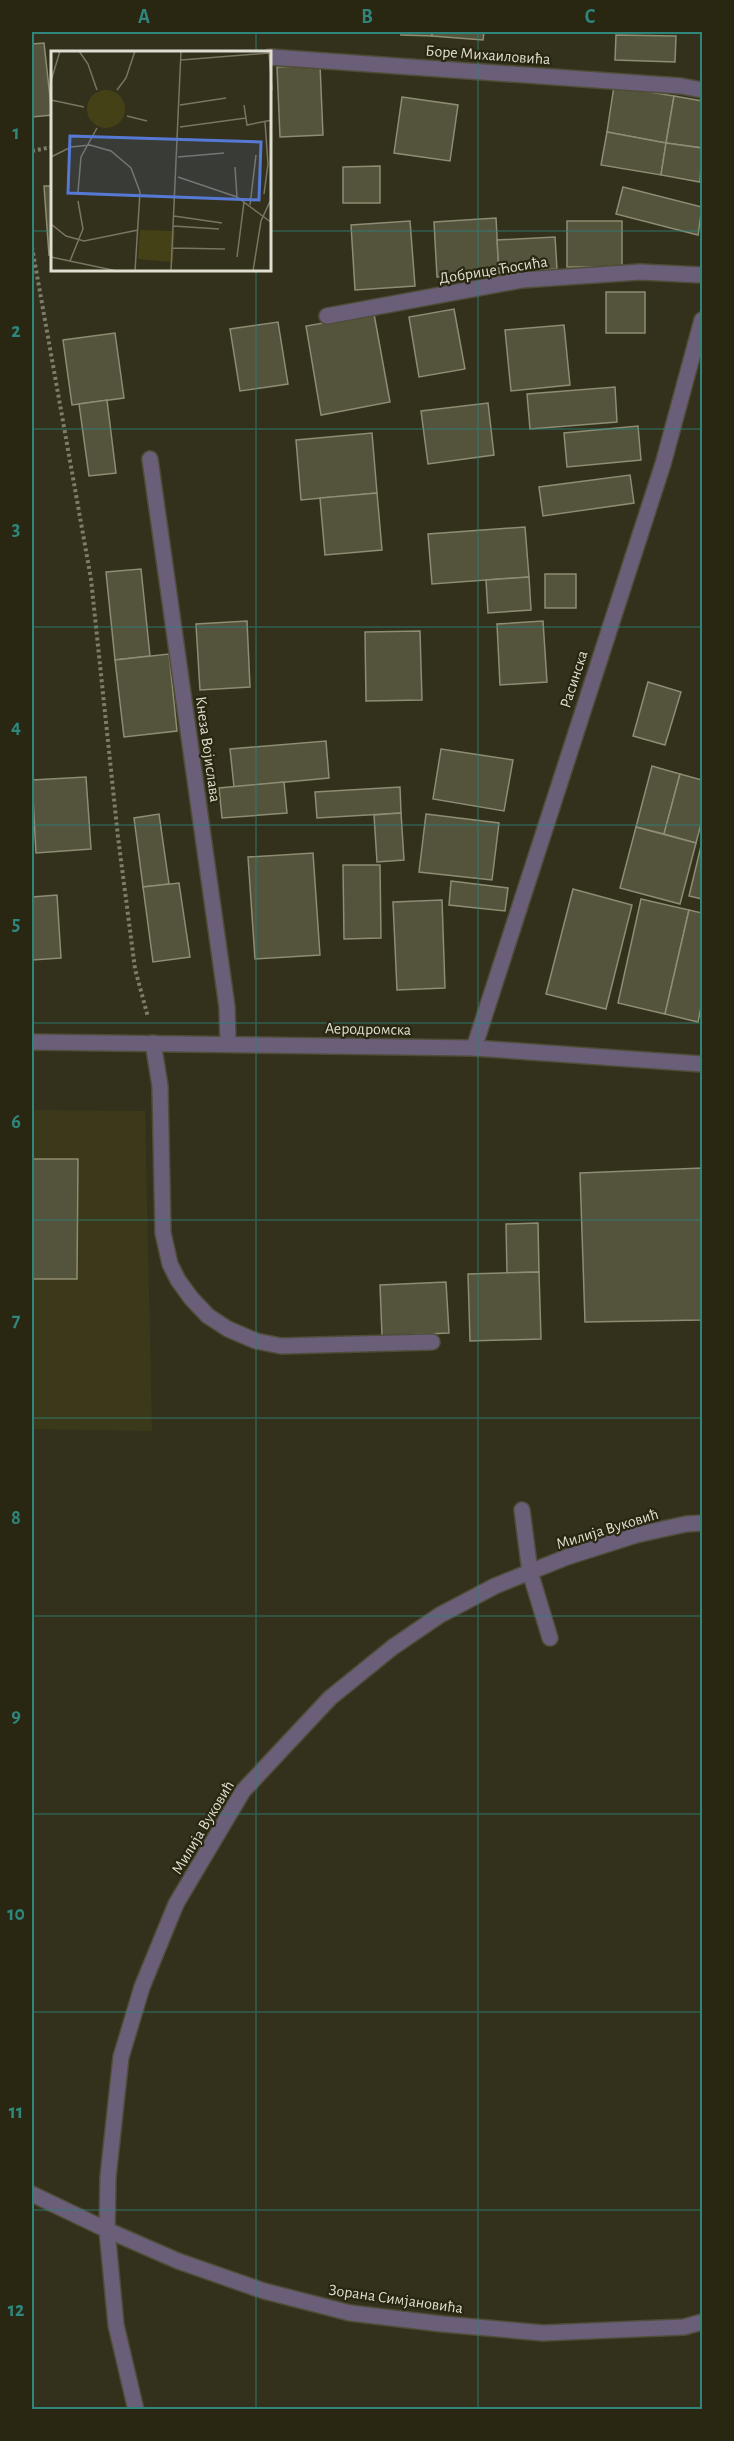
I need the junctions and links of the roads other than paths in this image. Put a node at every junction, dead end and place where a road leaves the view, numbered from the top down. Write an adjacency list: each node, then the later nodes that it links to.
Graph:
1 (272, 57): 2 (street, Боре Михаиловића)
2 (702, 90)
3 (702, 275): 4 (street, Добрице Ћосића)
4 (327, 316)
5 (702, 320): 10 (street, Расинска)
6 (150, 459): 9 (street, Кнеза Војислава)
7 (32, 1042): 8 (street, Аеродромска)
8 (153, 1043): 9 (street, Аеродромска); 12 (street)
9 (228, 1044): 10 (street, Аеродромска)
10 (474, 1048): 11 (street, Аеродромска)
11 (702, 1064)
12 (432, 1342)
13 (522, 1510): 15 (street)
14 (702, 1523): 15 (street, Милија Вуковић)
15 (530, 1572): 16 (street); 18 (street, Милија Вуковић)
16 (550, 1638)
17 (32, 2194): 18 (street, Зорана Симјановића)
18 (107, 2230): 19 (street, Зорана Симјановића); 20 (street, Милија Вуковић)
19 (702, 2322)
20 (136, 2409)

